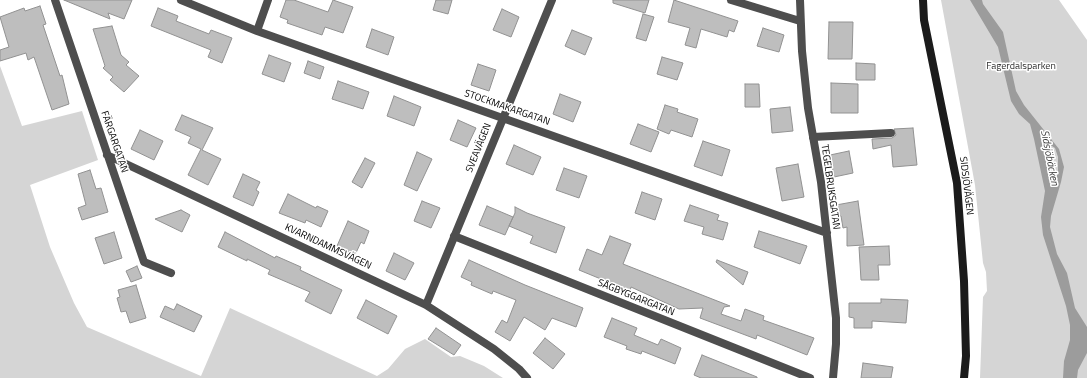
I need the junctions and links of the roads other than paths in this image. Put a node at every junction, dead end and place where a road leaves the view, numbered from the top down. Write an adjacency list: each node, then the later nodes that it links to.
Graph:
1 (55, 0): 13 (street, FÄRGARGATAN)
2 (181, 0): 9 (street, STOCKMAKARGATAN)
3 (268, 0): 9 (street)
4 (552, 0): 10 (street, SVEAVÄGEN)
5 (731, 0): 8 (street)
6 (800, 0): 8 (street, TEGELBRUKSGATAN)
7 (923, 0): 21 (main road, SIDSJÖVÄGEN)
8 (800, 21): 12 (street, TEGELBRUKSGATAN)
9 (257, 30): 10 (street, STOCKMAKARGATAN)
10 (502, 117): 14 (street, STOCKMAKARGATAN); 15 (street, SVEAVÄGEN)
11 (891, 133): 12 (street)
12 (813, 137): 14 (street, TEGELBRUKSGATAN)
13 (107, 155): 16 (street, FÄRGARGATAN); 17 (street, KVARNDAMMSVÄGEN)
14 (826, 233): 20 (street, TEGELBRUKSGATAN)
15 (454, 236): 17 (street, SVEAVÄGEN); 19 (street, SÅGBYGGARGATAN)
16 (171, 273)
17 (426, 304): 18 (street, KVARNDAMMSVÄGEN)
18 (527, 378)
19 (810, 378)
20 (833, 378)
21 (964, 378)

